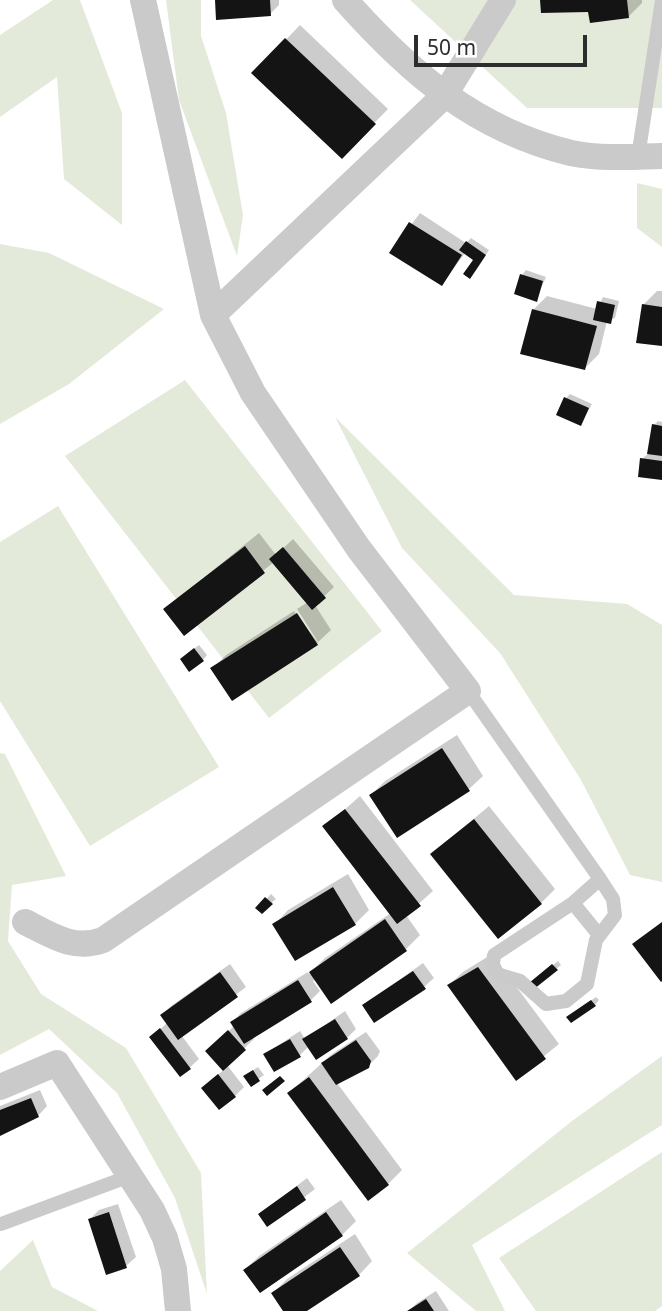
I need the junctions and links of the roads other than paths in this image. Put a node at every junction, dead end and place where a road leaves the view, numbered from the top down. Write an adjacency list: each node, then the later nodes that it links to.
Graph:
1 (143, 0): 7 (street)
2 (345, 0): 5 (street)
3 (503, 0): 5 (street)
4 (662, 0): 6 (lane)
5 (444, 96): 6 (street); 7 (street)
6 (650, 156)
7 (213, 315): 8 (street)
8 (468, 691): 9 (lane); 11 (street)
9 (600, 879): 10 (lane); 12 (lane)
10 (573, 903): 12 (lane); 12 (lane)
11 (25, 922)
12 (599, 934)
13 (0, 1087): 14 (street)
14 (130, 1176): 15 (lane); 16 (street)
15 (1, 1224)
16 (177, 1311)

